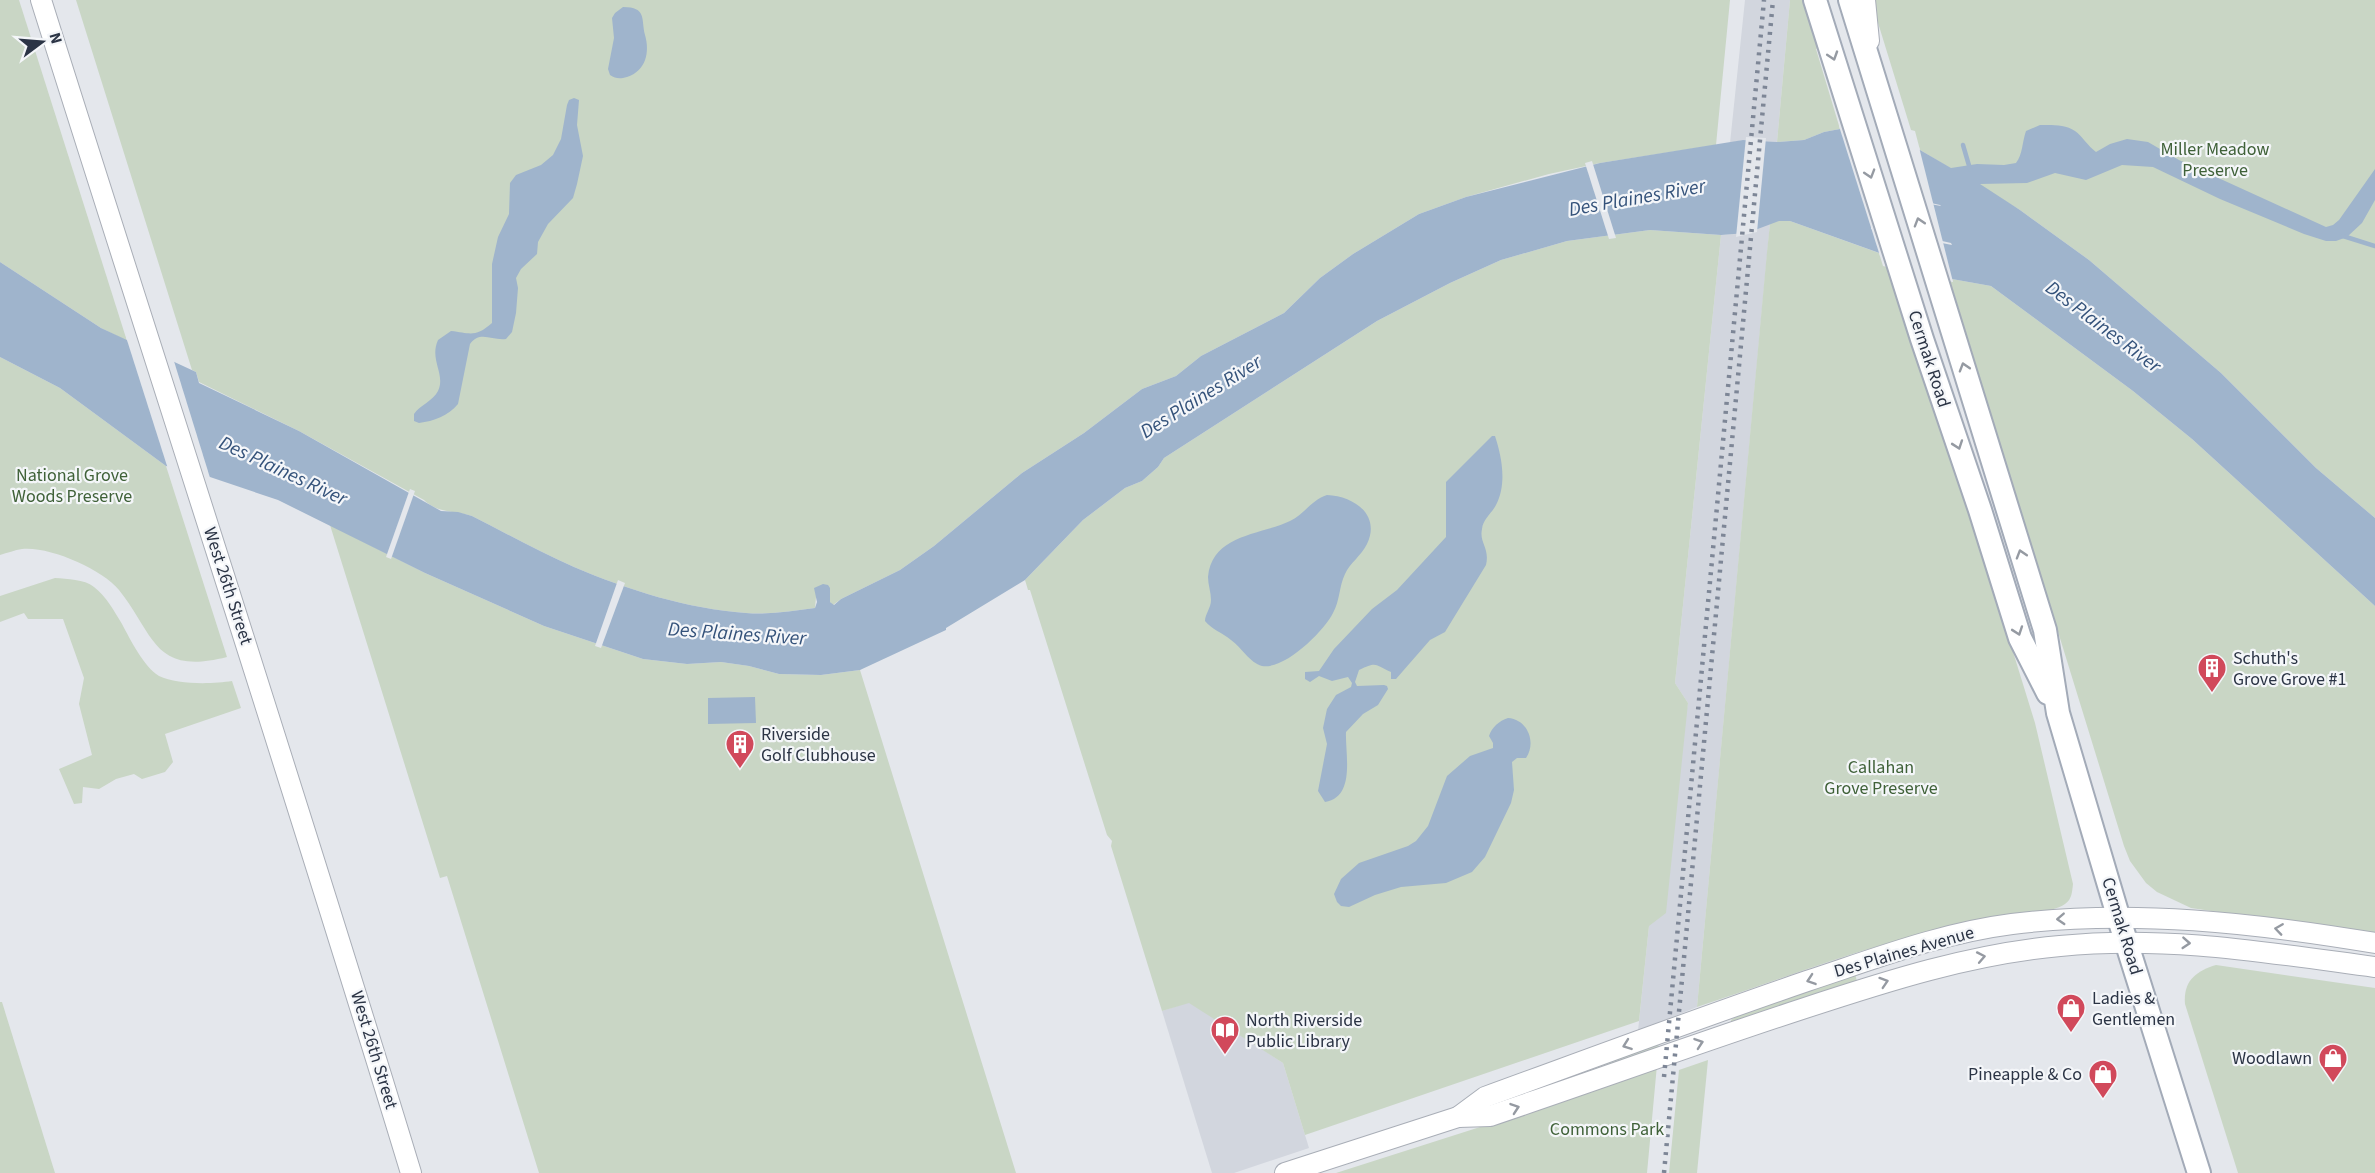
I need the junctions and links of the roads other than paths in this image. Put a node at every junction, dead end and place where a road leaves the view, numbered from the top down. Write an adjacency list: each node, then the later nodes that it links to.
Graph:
1 (41, 0): 12 (main road, West 26th Street)
2 (1815, 0): 6 (main road, Cermak Road, one-way to 6)
3 (1850, 0): 5 (main road, Cermak Road)
4 (1865, 0): 5 (main road)
5 (1872, 70): 6 (main road, Cermak Road, one-way to 5)
6 (2058, 713): 7 (main road, Cermak Road)
7 (2119, 918): 8 (main road, Des Plaines Avenue, one-way to 7); 9 (main road, Cermak Road); 11 (main road, Des Plaines Avenue, one-way to 11)
8 (2375, 943)
9 (2127, 944): 10 (main road, Des Plaines Avenue, one-way to 10); 11 (main road, Des Plaines Avenue, one-way to 9); 14 (main road, Cermak Road)
10 (2375, 967)
11 (1458, 1117): 13 (main road, Des Plaines Avenue)
12 (411, 1173)
13 (1285, 1173)
14 (2199, 1173)

